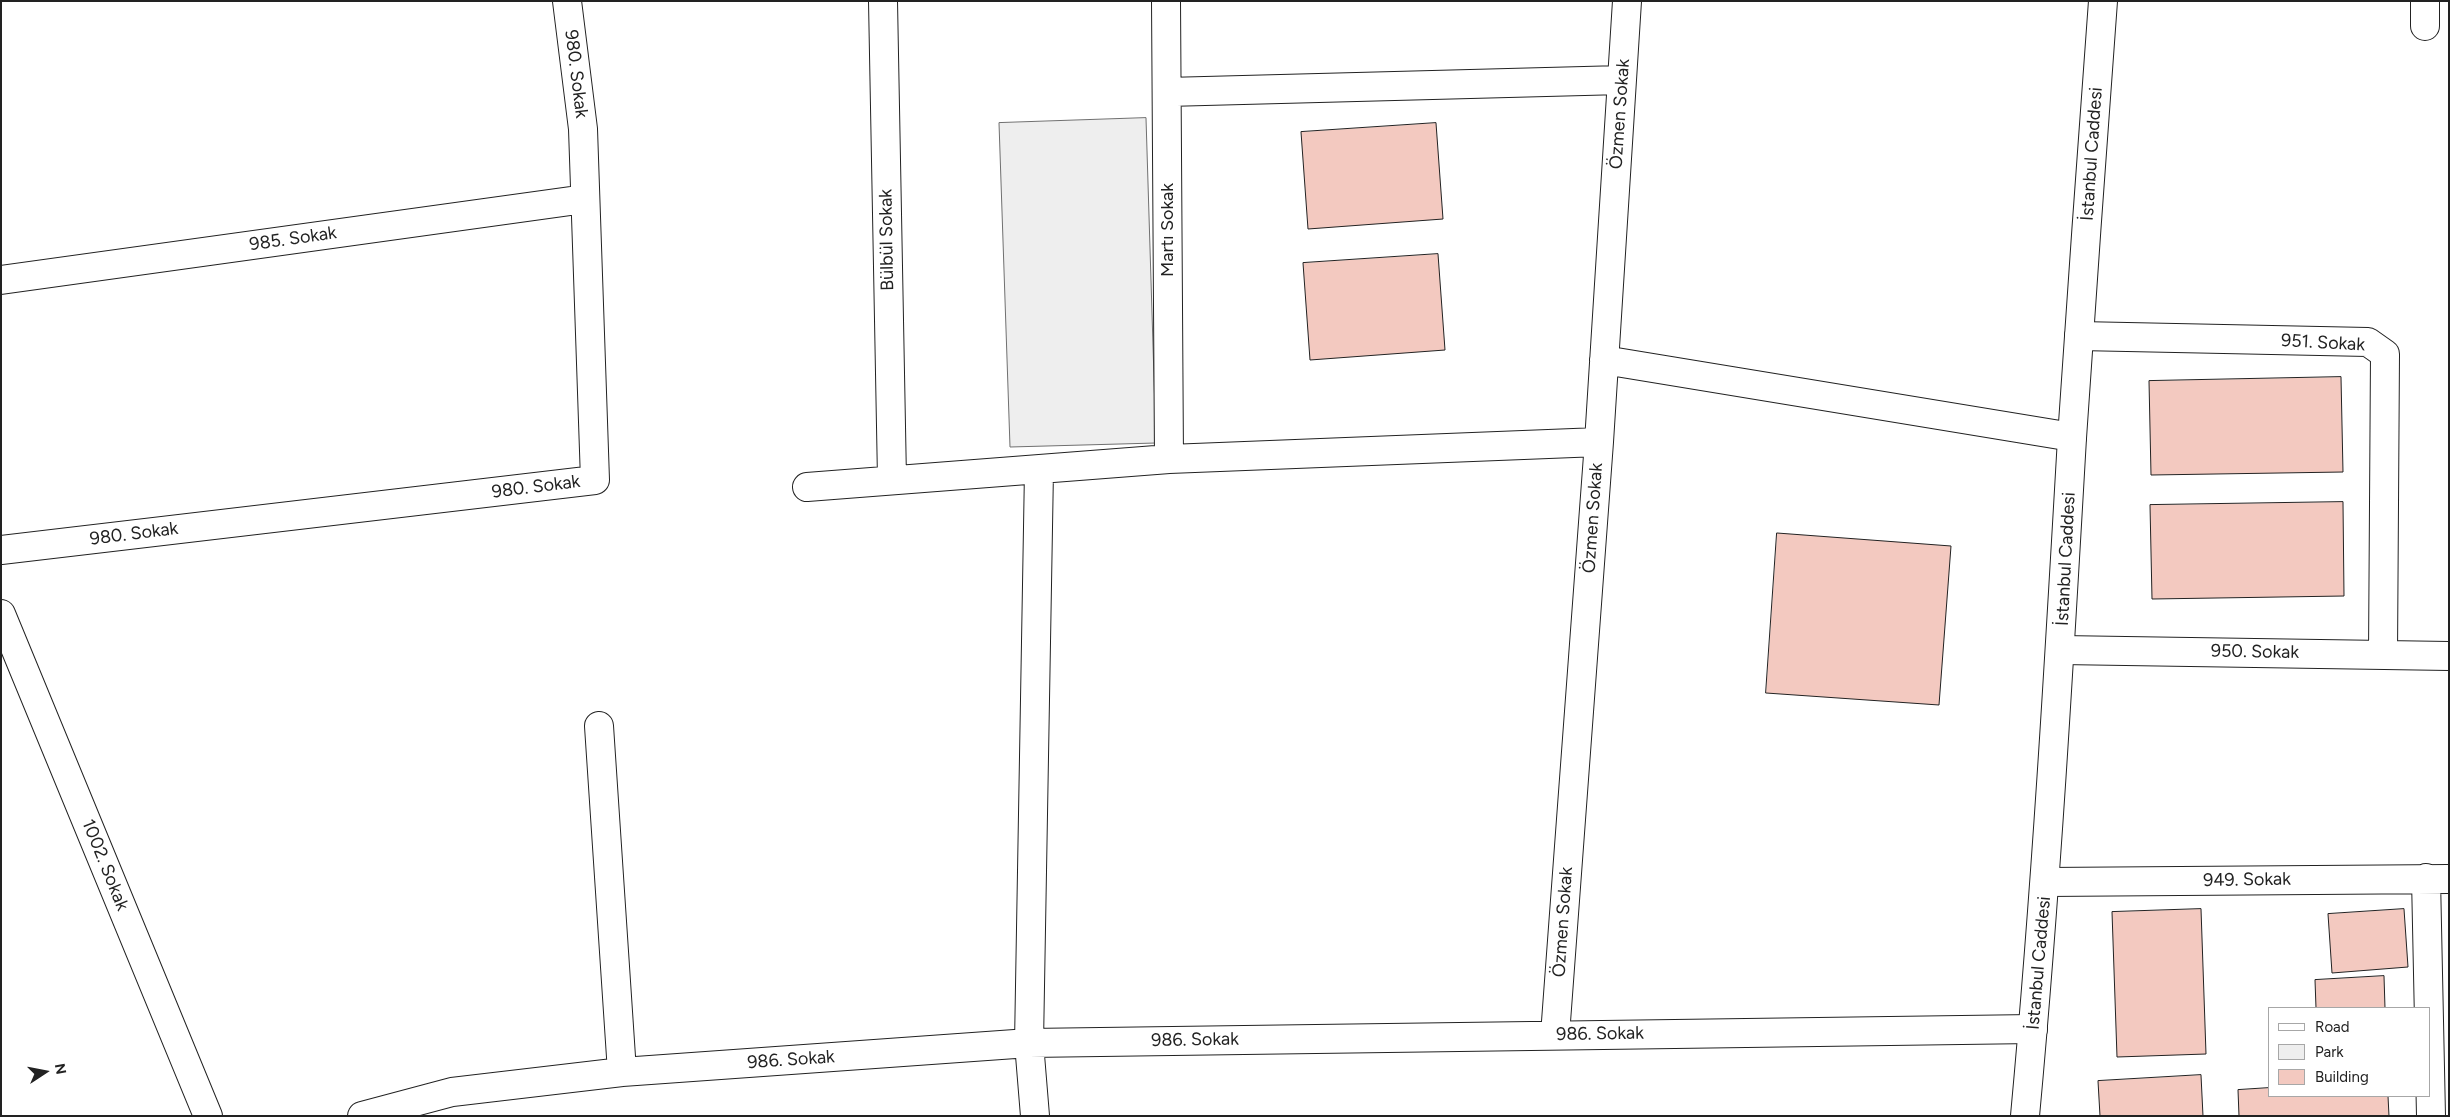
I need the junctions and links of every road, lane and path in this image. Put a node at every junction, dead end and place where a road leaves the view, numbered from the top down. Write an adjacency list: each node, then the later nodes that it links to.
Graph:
1 (567, 1): 8 (street, 980. Sokak)
2 (882, 1): 16 (street, Bülbül Sokak)
3 (1166, 1): 7 (street, Martı Sokak)
4 (1627, 1): 6 (street, Özmen Sokak)
5 (2103, 1): 10 (street, İstanbul Caddesi)
6 (1622, 80): 7 (street); 11 (street, Özmen Sokak)
7 (1167, 92): 14 (street, Martı Sokak)
8 (586, 198): 9 (street, 985. Sokak); 18 (street, 980. Sokak)
9 (1, 280)
10 (2079, 336): 12 (street, İstanbul Caddesi); 21 (street, 951. Sokak)
11 (1604, 360): 12 (street); 13 (street, Özmen Sokak)
12 (2072, 437): 20 (street, İstanbul Caddesi)
13 (1599, 442): 14 (street); 27 (street, Özmen Sokak)
14 (1169, 459): 15 (street)
15 (1039, 470): 16 (street); 28 (street)
16 (892, 479): 17 (street)
17 (808, 487)
18 (1, 550)
19 (1, 614): 30 (street, 1002. Sokak)
20 (2061, 650): 21 (street, 950. Sokak); 25 (street, İstanbul Caddesi)
21 (2383, 654): 22 (street, 950. Sokak)
22 (2449, 656)
23 (599, 726): 29 (street)
24 (2438, 879): 25 (street, 949. Sokak); 34 (street)
25 (2046, 882): 26 (street, İstanbul Caddesi)
26 (2033, 1029): 27 (street, 986. Sokak); 33 (street, İstanbul Caddesi)
27 (1555, 1035): 28 (street, 986. Sokak)
28 (1029, 1043): 29 (street, 986. Sokak); 32 (street)
29 (622, 1072): 31 (street, 986. Sokak)
30 (208, 1116)
31 (362, 1116)
32 (1035, 1116)
33 (2025, 1116)
34 (2431, 1116)

